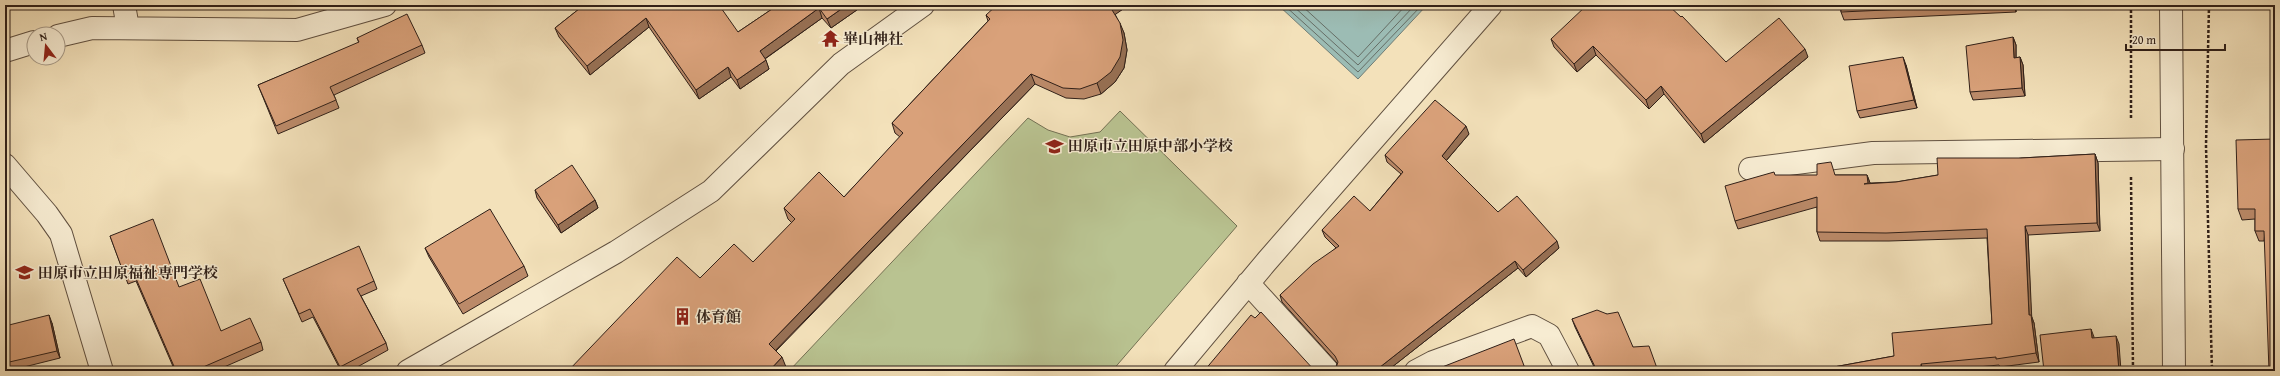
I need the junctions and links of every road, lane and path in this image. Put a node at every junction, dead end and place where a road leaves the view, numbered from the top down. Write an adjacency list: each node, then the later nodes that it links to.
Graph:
1 (124, 5): 8 (street)
2 (385, 5): 8 (street)
3 (923, 5): 18 (street)
4 (1491, 5): 16 (street)
5 (2131, 5): 12 (path)
6 (2171, 5): 13 (street)
7 (2209, 5): 25 (path)
8 (128, 28): 9 (street)
9 (66, 34)
10 (26, 44): 11 (street)
11 (5, 51)
12 (2131, 149): 13 (street); 15 (street); 23 (path)
13 (2172, 149): 24 (street)
14 (5, 164): 17 (street)
15 (1750, 169)
16 (1248, 283): 19 (street); 20 (street)
17 (102, 371)
18 (408, 371)
19 (1175, 371)
20 (1328, 371)
21 (1416, 371): 22 (street)
22 (1568, 371)
23 (2133, 371)
24 (2174, 371)
25 (2212, 371)

